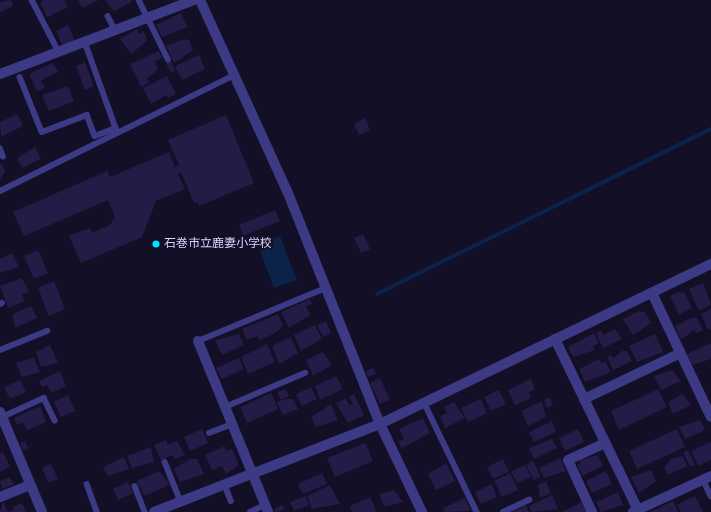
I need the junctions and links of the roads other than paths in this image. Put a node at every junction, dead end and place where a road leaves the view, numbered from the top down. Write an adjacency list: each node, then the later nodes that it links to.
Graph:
1 (33, 0): 9 (lane)
2 (139, 0): 6 (lane)
3 (194, 0): 6 (street)
4 (200, 0): 12 (street)
5 (108, 16): 7 (lane)
6 (148, 18): 7 (street); 10 (lane)
7 (115, 30): 8 (street)
8 (85, 42): 9 (street); 14 (lane)
9 (59, 52): 11 (street)
10 (168, 59)
11 (0, 74)
12 (236, 75): 14 (lane); 19 (street)
13 (20, 77): 14 (lane)
14 (117, 130): 17 (lane)
15 (0, 148): 16 (lane)
16 (3, 156)
17 (0, 191)
18 (711, 264): 20 (street)
19 (326, 288): 23 (lane); 34 (street)
20 (652, 293): 22 (street); 25 (street)
21 (47, 331): 24 (lane)
22 (555, 339): 27 (street); 28 (street)
23 (198, 341): 29 (street)
24 (0, 350)
25 (681, 353): 27 (street); 31 (street)
26 (305, 373): 29 (lane)
27 (584, 399): 36 (street)
28 (424, 402): 34 (street); 57 (lane)
29 (225, 407): 33 (street)
30 (1, 415): 32 (lane); 41 (street)
31 (711, 417)
32 (55, 421)
33 (232, 424): 35 (lane); 38 (street)
34 (380, 424): 38 (street); 56 (street)
35 (209, 433)
36 (605, 443): 50 (street); 59 (street)
37 (166, 462): 48 (lane)
38 (253, 474): 42 (street); 49 (street)
39 (707, 477): 44 (lane); 50 (street)
40 (87, 484): 52 (lane)
41 (30, 485): 45 (street); 51 (street)
42 (225, 485): 47 (lane); 48 (street)
43 (135, 486): 53 (lane)
44 (711, 496)
45 (0, 497)
46 (529, 500): 58 (lane)
47 (231, 501)
48 (181, 502): 54 (street)
49 (266, 509): 55 (lane)
50 (637, 511)
51 (42, 512)
52 (97, 512)
53 (145, 512)
54 (154, 512)
55 (250, 512)
56 (422, 512)
57 (478, 512)
58 (503, 512)
59 (592, 512)

